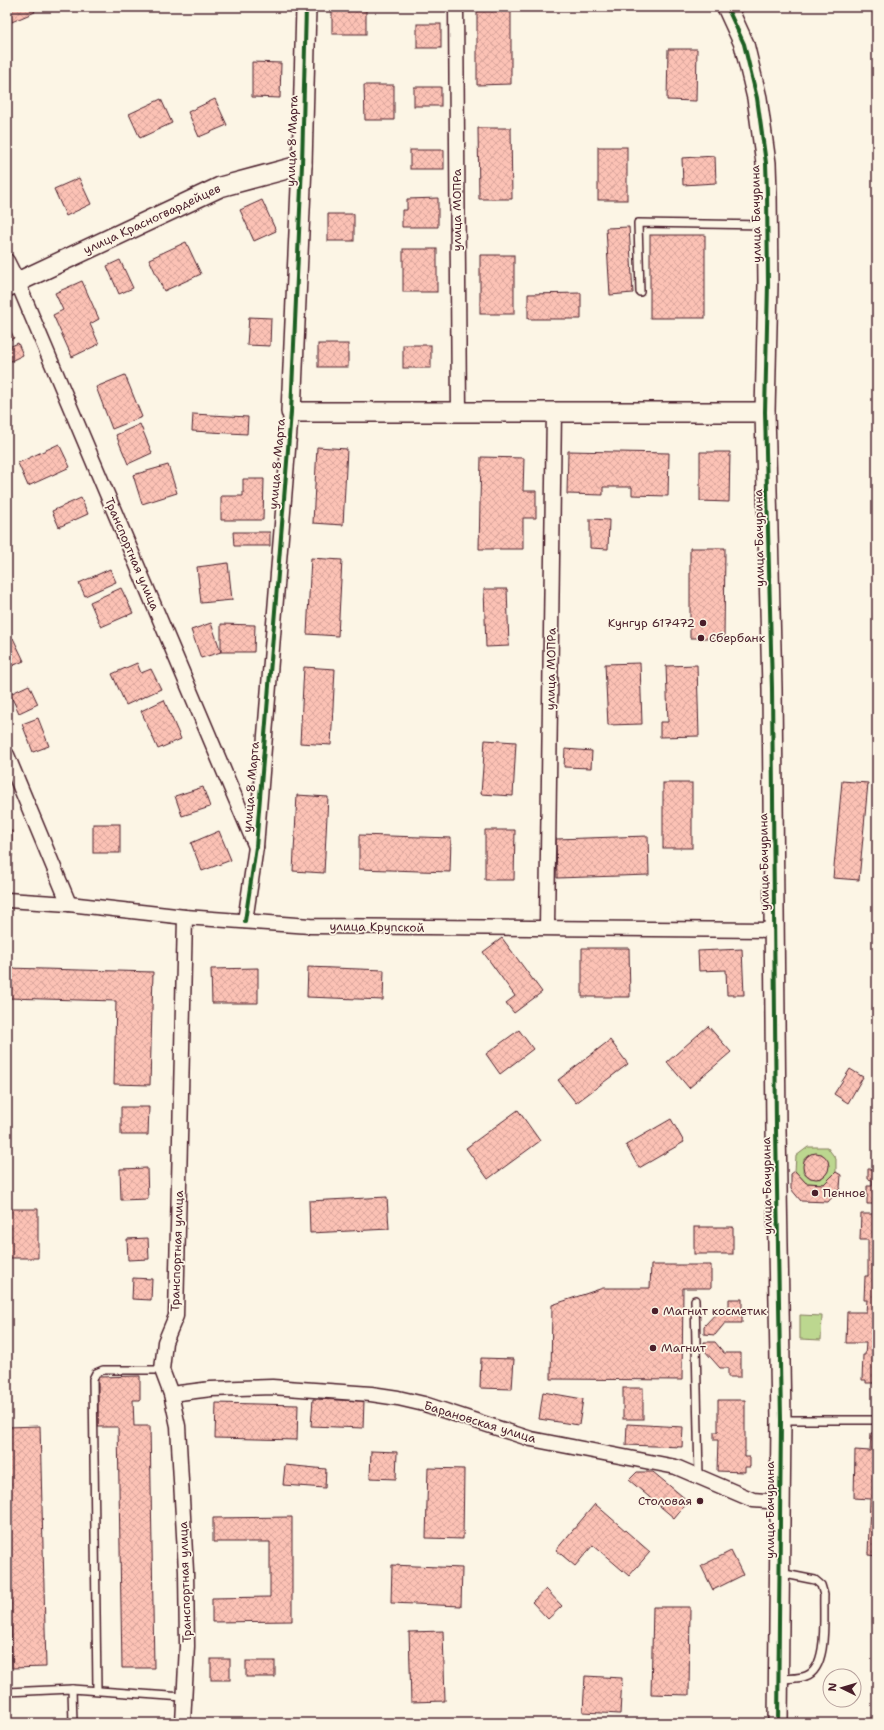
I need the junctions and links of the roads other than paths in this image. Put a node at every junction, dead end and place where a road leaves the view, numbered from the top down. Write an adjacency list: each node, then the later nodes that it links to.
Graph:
1 (306, 7): 4 (street, улица 8 Марта)
2 (456, 7): 11 (street, улица МОПРа)
3 (727, 7): 5 (street, улица Бачурина)
4 (302, 165): 7 (street, улица Красногвардейцев); 10 (street, улица 8 Марта)
5 (767, 225): 8 (lane); 12 (street, улица Бачурина)
6 (7, 261): 7 (street, Транспортная улица)
7 (12, 284): 14 (street, Транспортная улица)
8 (640, 292)
9 (554, 410): 11 (street); 12 (street); 19 (street, улица МОПРа)
10 (291, 412): 11 (street); 14 (street, улица 8 Марта)
11 (459, 412)
12 (765, 412): 20 (street, улица Бачурина)
13 (7, 755): 16 (street)
14 (256, 847): 18 (street, улица 8 Марта)
15 (7, 900): 16 (street, улица Крупской)
16 (69, 904): 17 (street, улица Крупской)
17 (185, 917): 18 (street, улица Крупской); 22 (street, Транспортная улица)
18 (245, 921): 19 (street, улица Крупской)
19 (547, 927): 20 (street, улица Крупской)
20 (775, 930): 24 (street, улица Бачурина)
21 (695, 1300): 26 (lane)
22 (162, 1370): 23 (street, Транспортная улица); 31 (lane)
23 (171, 1394): 26 (street, Барановская улица); 33 (street, Транспортная улица)
24 (780, 1420): 25 (lane); 27 (street, улица Бачурина)
25 (877, 1420)
26 (699, 1476): 27 (street, Барановская улица)
27 (780, 1502): 28 (street, улица Бачурина)
28 (780, 1573): 29 (street, улица Бачурина); 29 (lane)
29 (778, 1680): 36 (street, улица Бачурина)
30 (72, 1689): 31 (lane); 32 (lane); 34 (lane)
31 (97, 1690): 33 (lane)
32 (7, 1692)
33 (183, 1697): 35 (street, Транспортная улица)
34 (73, 1723)
35 (183, 1723)
36 (778, 1723)

